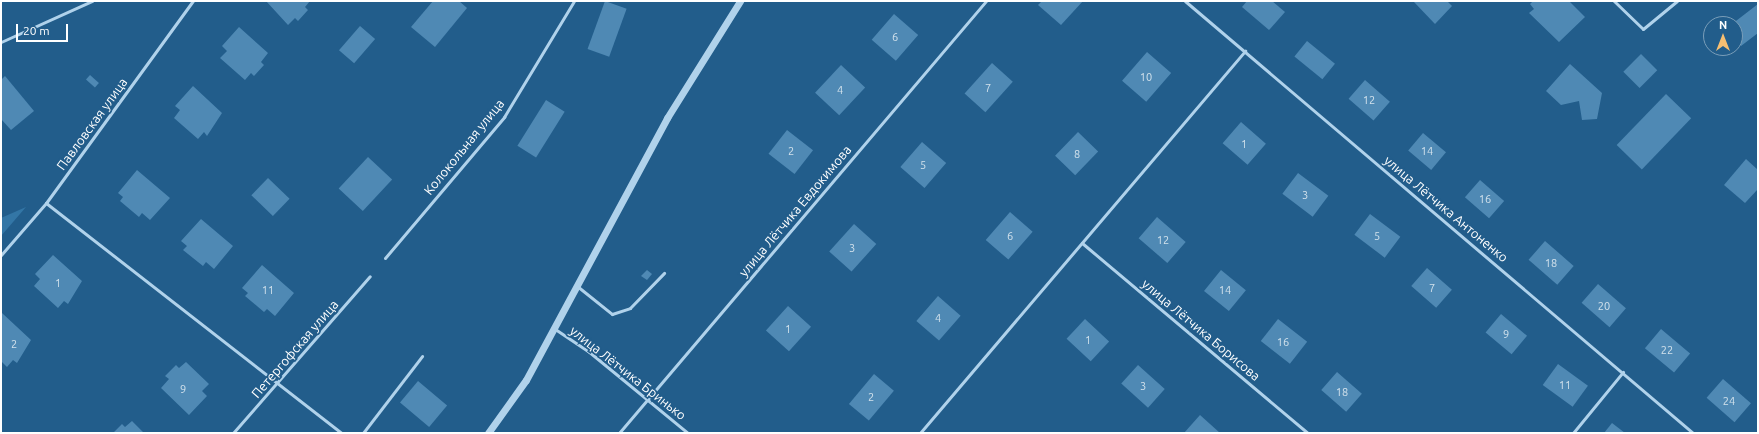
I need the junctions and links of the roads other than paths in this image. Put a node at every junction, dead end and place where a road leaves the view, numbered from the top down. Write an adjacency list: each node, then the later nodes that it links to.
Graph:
1 (92, 1): 9 (lane)
2 (193, 1): 11 (lane, Павловская улица)
3 (574, 1): 14 (lane, Колокольная улица)
4 (740, 1): 17 (street)
5 (986, 1): 22 (lane, улица Лётчика Евдокимова)
6 (1185, 1): 10 (lane, улица Лётчика Антоненко)
7 (1614, 1): 8 (lane)
8 (1678, 1)
9 (1, 42)
10 (1245, 51): 12 (lane); 20 (lane, улица Лётчика Антоненко)
11 (46, 203): 13 (lane, Павловская улица); 21 (lane)
12 (1082, 243): 29 (lane); 30 (lane, улица Лётчика Борисова)
13 (1, 255)
14 (385, 258)
15 (664, 273): 17 (lane)
16 (370, 276): 21 (lane, Петергофская улица)
17 (577, 286): 18 (street)
18 (555, 329): 22 (lane, улица Лётчика Бринько); 26 (street)
19 (422, 356): 25 (lane)
20 (1623, 372): 31 (lane); 32 (lane, улица Лётчика Антоненко)
21 (278, 386): 23 (lane, Петергофская улица); 24 (lane)
22 (648, 399): 27 (lane, улица Лётчика Евдокимова); 28 (lane, улица Лётчика Бринько)
23 (233, 433)
24 (341, 433)
25 (363, 433)
26 (488, 433)
27 (619, 433)
28 (688, 433)
29 (920, 433)
30 (1308, 433)
31 (1573, 433)
32 (1693, 433)

